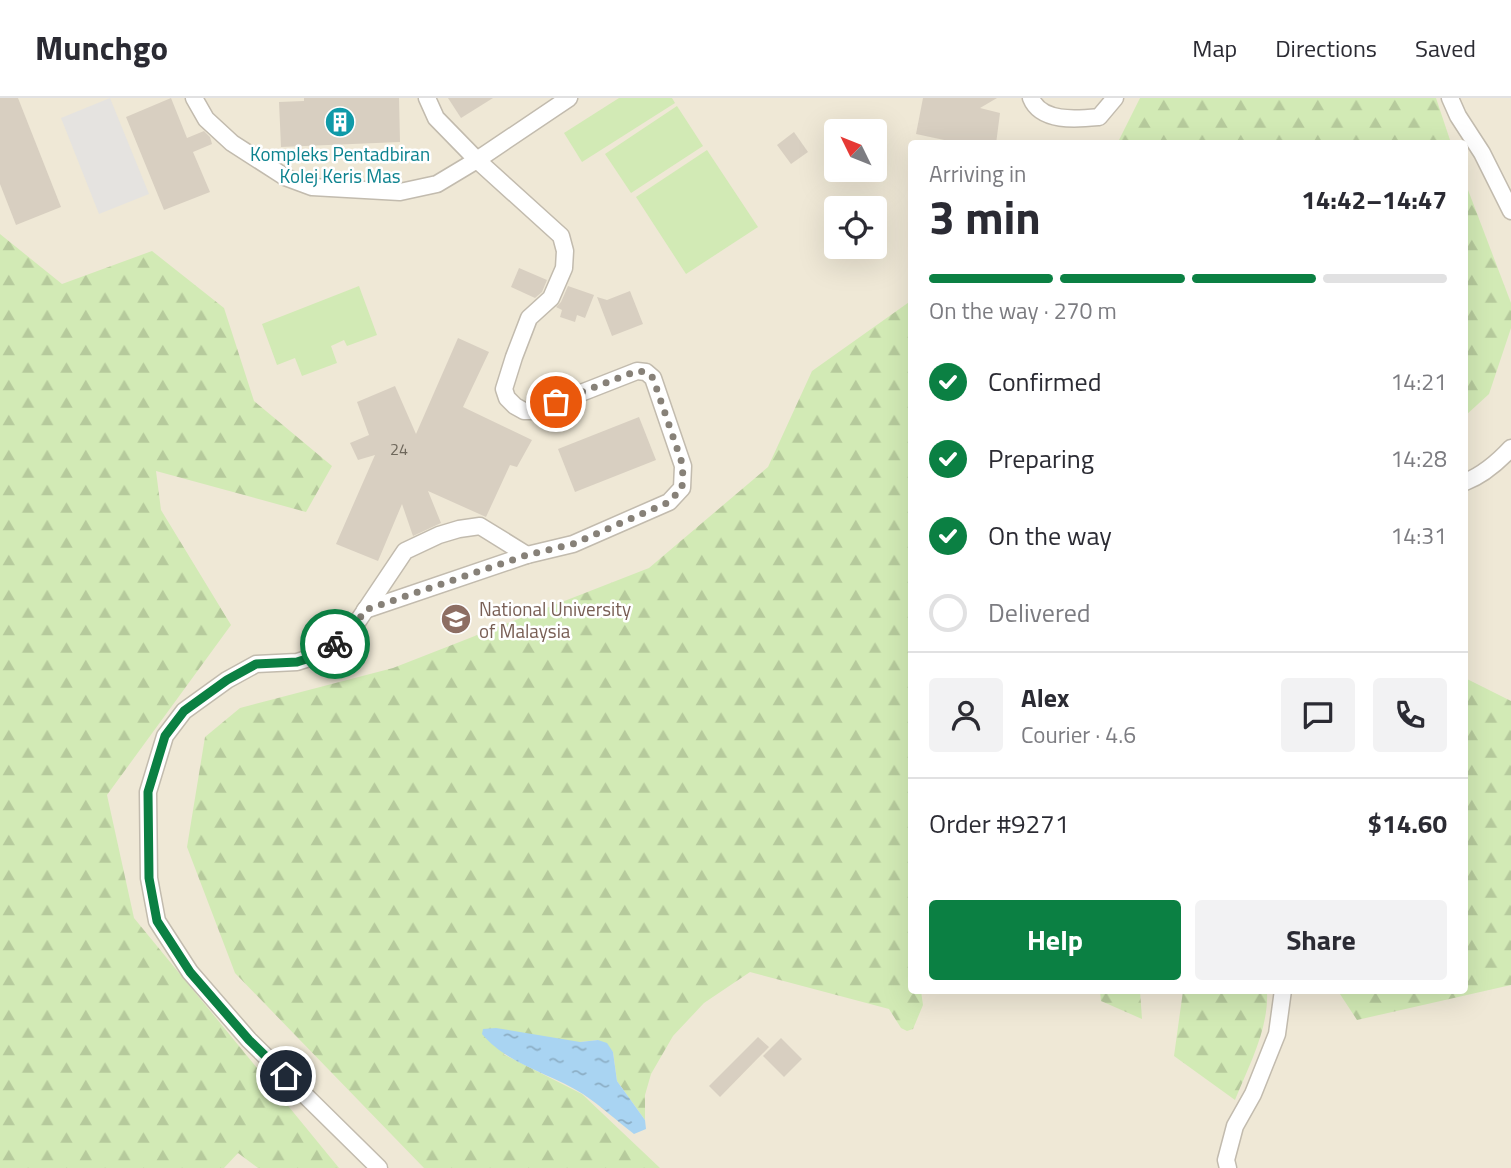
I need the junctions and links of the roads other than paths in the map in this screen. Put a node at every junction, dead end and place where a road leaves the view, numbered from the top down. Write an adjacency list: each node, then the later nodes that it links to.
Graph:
1 (194, 98): 7 (street)
2 (427, 98): 7 (street)
3 (569, 98): 7 (street)
4 (1031, 98): 5 (street)
5 (1115, 98)
6 (1450, 98): 8 (street)
7 (477, 160): 11 (street)
8 (1511, 211)
9 (1511, 448): 10 (street)
10 (1468, 481)
11 (527, 555): 12 (street); 12 (street)
12 (365, 610): 14 (street)
13 (1282, 994): 15 (street)
14 (379, 1168)
15 (1227, 1168)

